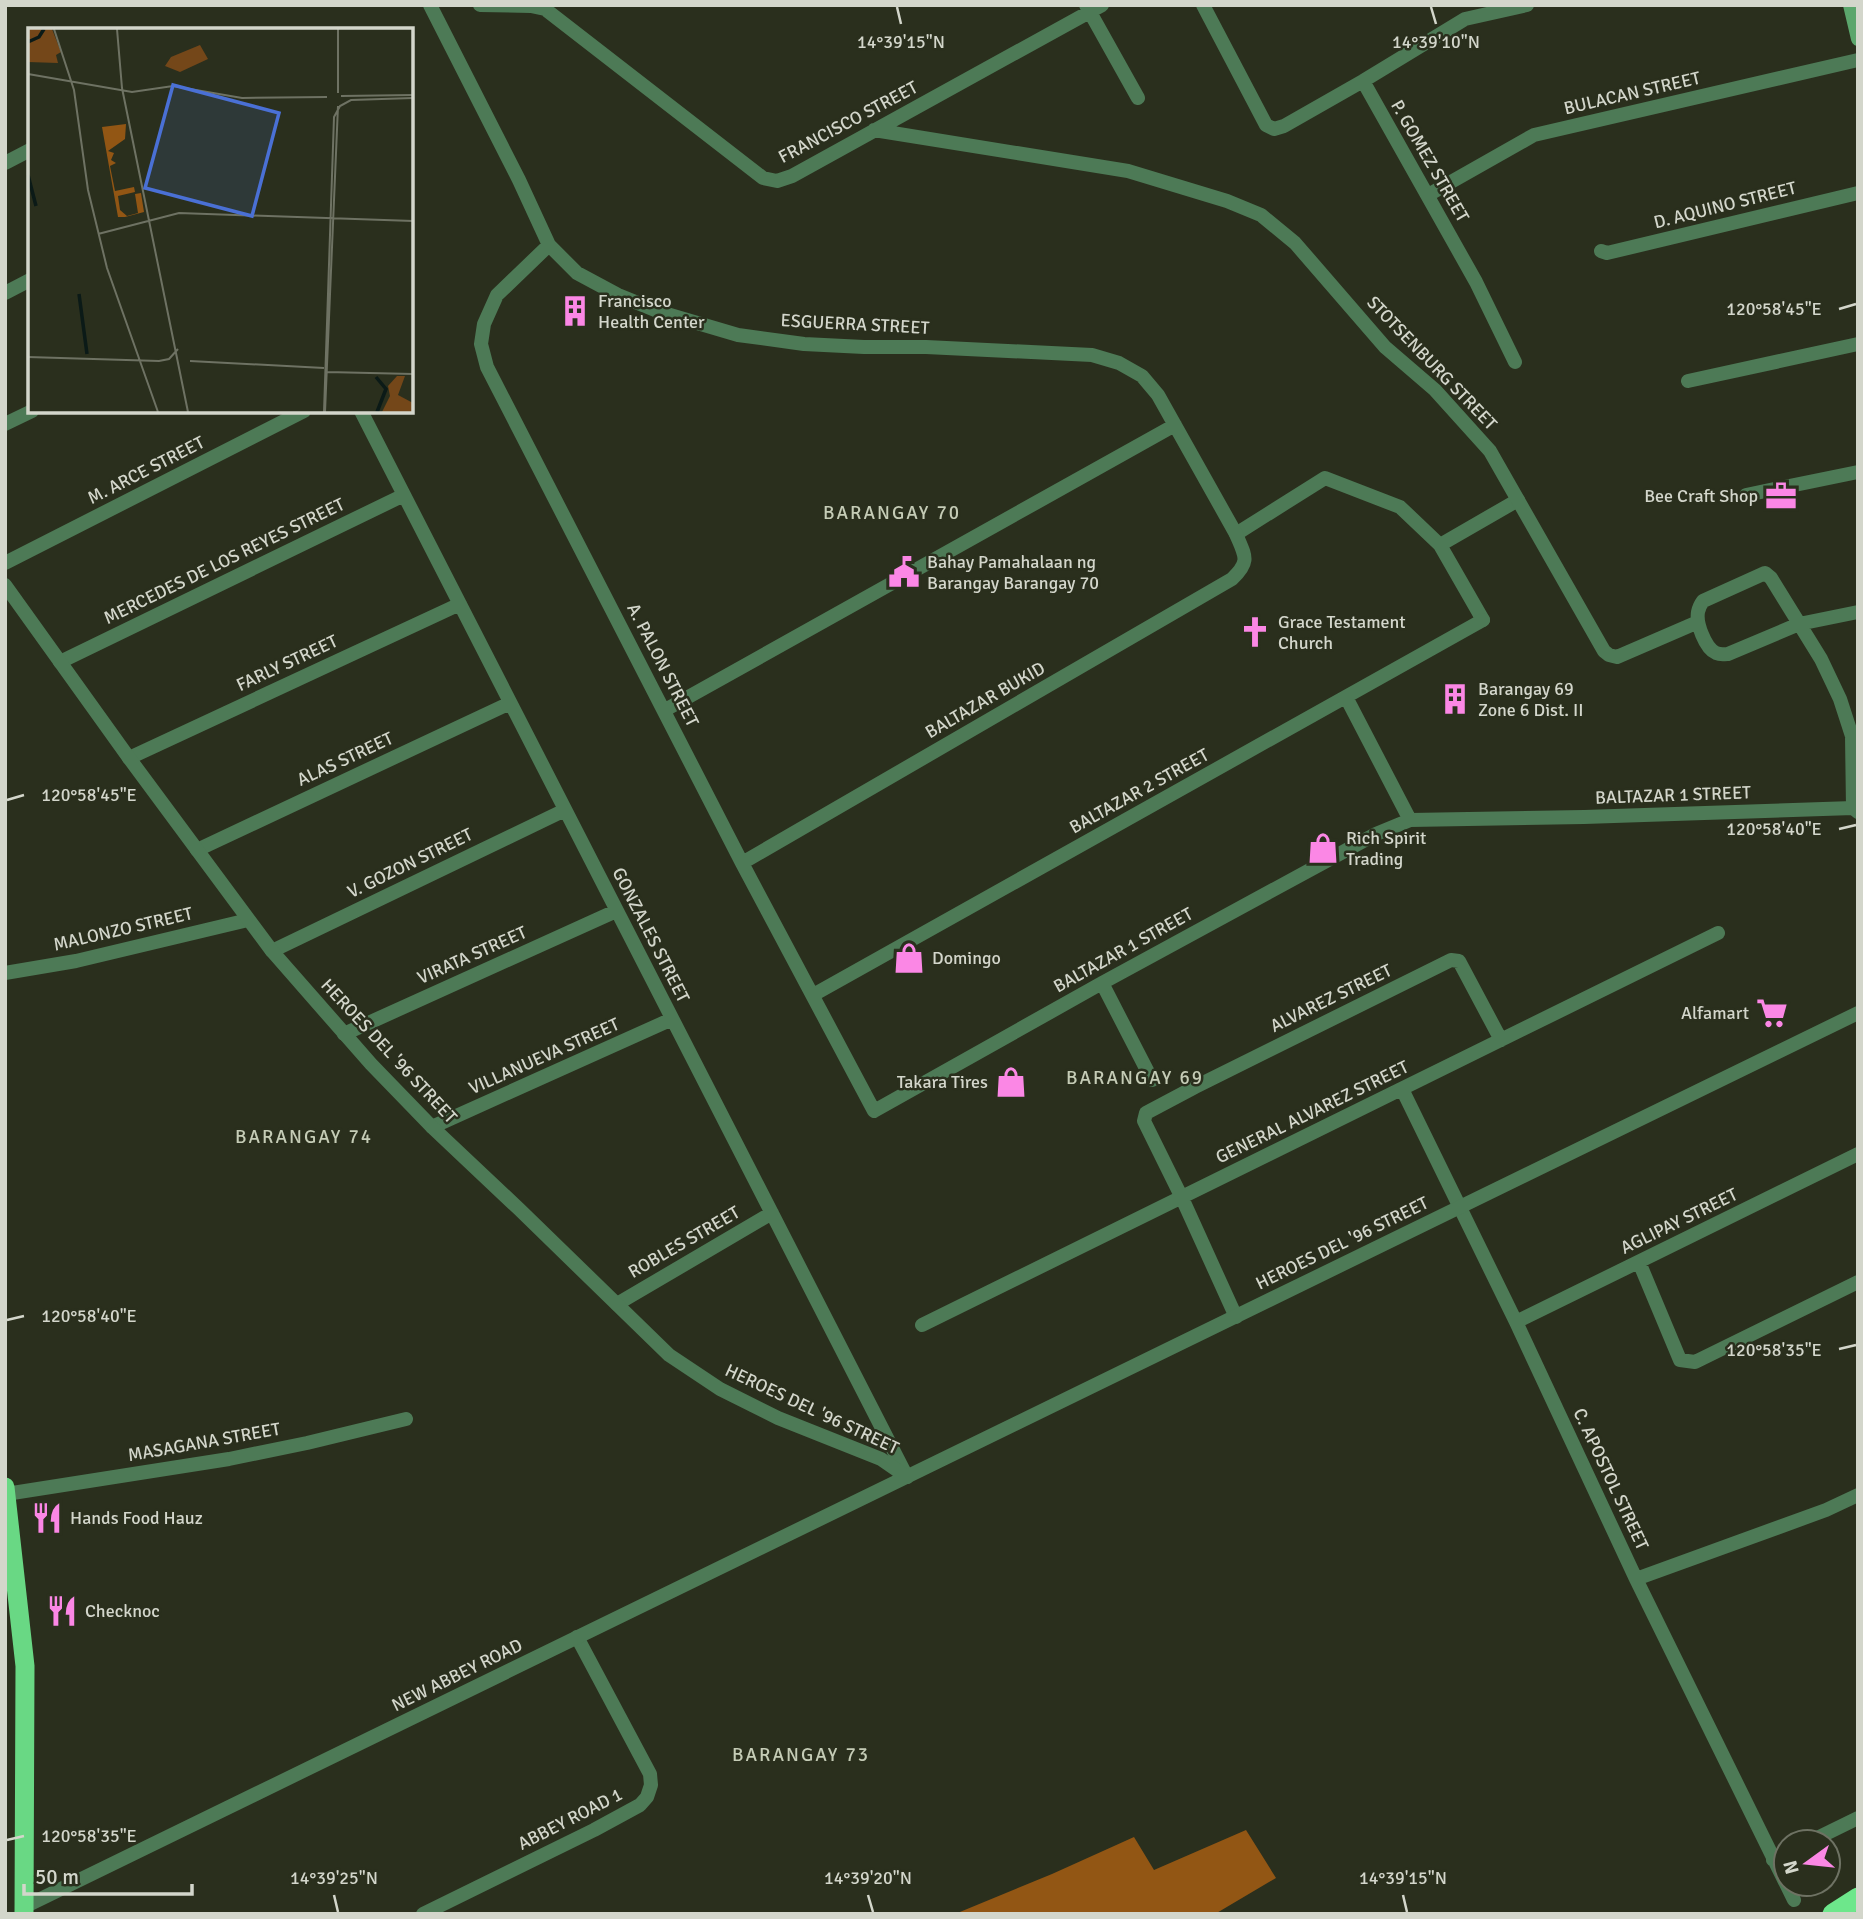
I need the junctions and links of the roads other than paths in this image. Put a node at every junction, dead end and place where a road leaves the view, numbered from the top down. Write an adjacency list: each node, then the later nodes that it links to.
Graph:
1 (430, 5): 16 (street, ESGUERRA STREET)
2 (480, 5): 11 (street, FRANCISCO STREET)
3 (1203, 5): 9 (street)
4 (1527, 5): 9 (street)
5 (1850, 5): 7 (main road)
6 (1092, 7): 10 (street); 11 (street, FRANCISCO STREET)
7 (1858, 39)
8 (1858, 60): 15 (street, BULACAN STREET)
9 (1363, 81): 15 (street, P. GOMEZ STREET)
10 (1138, 98)
11 (874, 130): 31 (street, STOTSENBURG STREET)
12 (28, 151): 13 (street)
13 (5, 163)
14 (1858, 193): 17 (street, D. AQUINO STREET)
15 (1428, 195): 21 (street, P. GOMEZ STREET)
16 (549, 245): 27 (street, ESGUERRA STREET); 44 (street, A. PALON STREET)
17 (1601, 251)
18 (28, 282): 19 (street)
19 (5, 293)
20 (1858, 344): 22 (street)
21 (1515, 362)
22 (1688, 380)
23 (28, 413): 26 (street)
24 (300, 413): 34 (street, M. ARCE STREET)
25 (362, 413): 29 (street, GONZALES STREET)
26 (5, 425)
27 (1175, 425): 32 (street, ESGUERRA STREET); 44 (street)
28 (1858, 472): 30 (street)
29 (404, 495): 37 (street, GONZALES STREET); 41 (street, MERCEDES DE LOS REYES STREET)
30 (1746, 495)
31 (1518, 500): 33 (street); 39 (street, STOTSENBURG STREET)
32 (1236, 534): 33 (street); 35 (street, ESGUERRA STREET)
33 (1440, 545): 42 (street, BALTAZAR 2 STREET)
34 (5, 564)
35 (1244, 568): 51 (street, BALTAZAR BUKID)
36 (5, 584): 41 (street, HEROES DEL '96 STREET)
37 (460, 604): 43 (street, GONZALES STREET); 46 (street, FARLY STREET)
38 (1858, 612): 40 (street)
39 (1698, 622): 40 (street); 40 (street)
40 (1799, 624): 45 (street)
41 (60, 662): 46 (street, HEROES DEL '96 STREET)
42 (1346, 697): 49 (street); 58 (street, BALTAZAR 2 STREET)
43 (510, 703): 47 (street, GONZALES STREET); 50 (street, ALAS STREET)
44 (665, 710): 51 (street, A. PALON STREET)
45 (1855, 736): 48 (street)
46 (129, 758): 50 (street, HEROES DEL '96 STREET)
47 (565, 810): 52 (street, GONZALES STREET); 55 (street, V. GOZON STREET)
48 (1856, 810): 49 (street, BALTAZAR 1 STREET)
49 (1410, 820): 57 (street, BALTAZAR 1 STREET)
50 (197, 850): 53 (street, HEROES DEL '96 STREET)
51 (742, 863): 58 (street, A. PALON STREET)
52 (616, 911): 60 (street, GONZALES STREET); 61 (street, VIRATA STREET)
53 (248, 920): 55 (street, HEROES DEL '96 STREET); 56 (street, MALONZO STREET)
54 (1717, 933): 62 (street, GENERAL ALVAREZ STREET)
55 (272, 951): 61 (street, HEROES DEL '96 STREET)
56 (5, 973)
57 (1102, 983): 63 (street); 65 (street, BALTAZAR 1 STREET)
58 (813, 995): 65 (street, A. PALON STREET)
59 (1858, 1013): 69 (street, HEROES DEL '96 STREET)
60 (672, 1019): 66 (street, VILLANUEVA STREET); 70 (street, GONZALES STREET)
61 (344, 1034): 66 (street, HEROES DEL '96 STREET)
62 (1501, 1040): 64 (street, GENERAL ALVAREZ STREET); 68 (street, ALVAREZ STREET)
63 (1152, 1080)
64 (1402, 1089): 68 (street, GENERAL ALVAREZ STREET); 69 (street, C. APOSTOL STREET)
65 (874, 1111)
66 (432, 1128): 73 (street, HEROES DEL '96 STREET)
67 (1858, 1154): 71 (street, AGLIPAY STREET)
68 (1182, 1198): 74 (street); 76 (street, GENERAL ALVAREZ STREET)
69 (1460, 1207): 74 (street, HEROES DEL '96 STREET); 75 (street, C. APOSTOL STREET)
70 (772, 1213): 73 (street, ROBLES STREET); 78 (street, GONZALES STREET)
71 (1639, 1262): 72 (street); 75 (street, AGLIPAY STREET)
72 (1858, 1282)
73 (617, 1304): 78 (street, HEROES DEL '96 STREET)
74 (1236, 1317): 78 (street, HEROES DEL '96 STREET)
75 (1516, 1322): 82 (street, C. APOSTOL STREET)
76 (922, 1325)
77 (407, 1419): 80 (street, MASAGANA STREET)
78 (907, 1477): 84 (street, NEW ABBEY ROAD)
79 (5, 1487): 80 (highway)
80 (6, 1494): 83 (highway)
81 (1858, 1495): 82 (street)
82 (1636, 1579): 87 (street, C. APOSTOL STREET)
83 (13, 1621): 89 (highway)
84 (577, 1637): 89 (street, NEW ABBEY ROAD); 90 (street, ABBEY ROAD 1)
85 (1858, 1818): 86 (street)
86 (1838, 1828)
87 (1772, 1841)
88 (1858, 1900): 91 (highway)
89 (24, 1910)
90 (424, 1914)
91 (1833, 1914)

